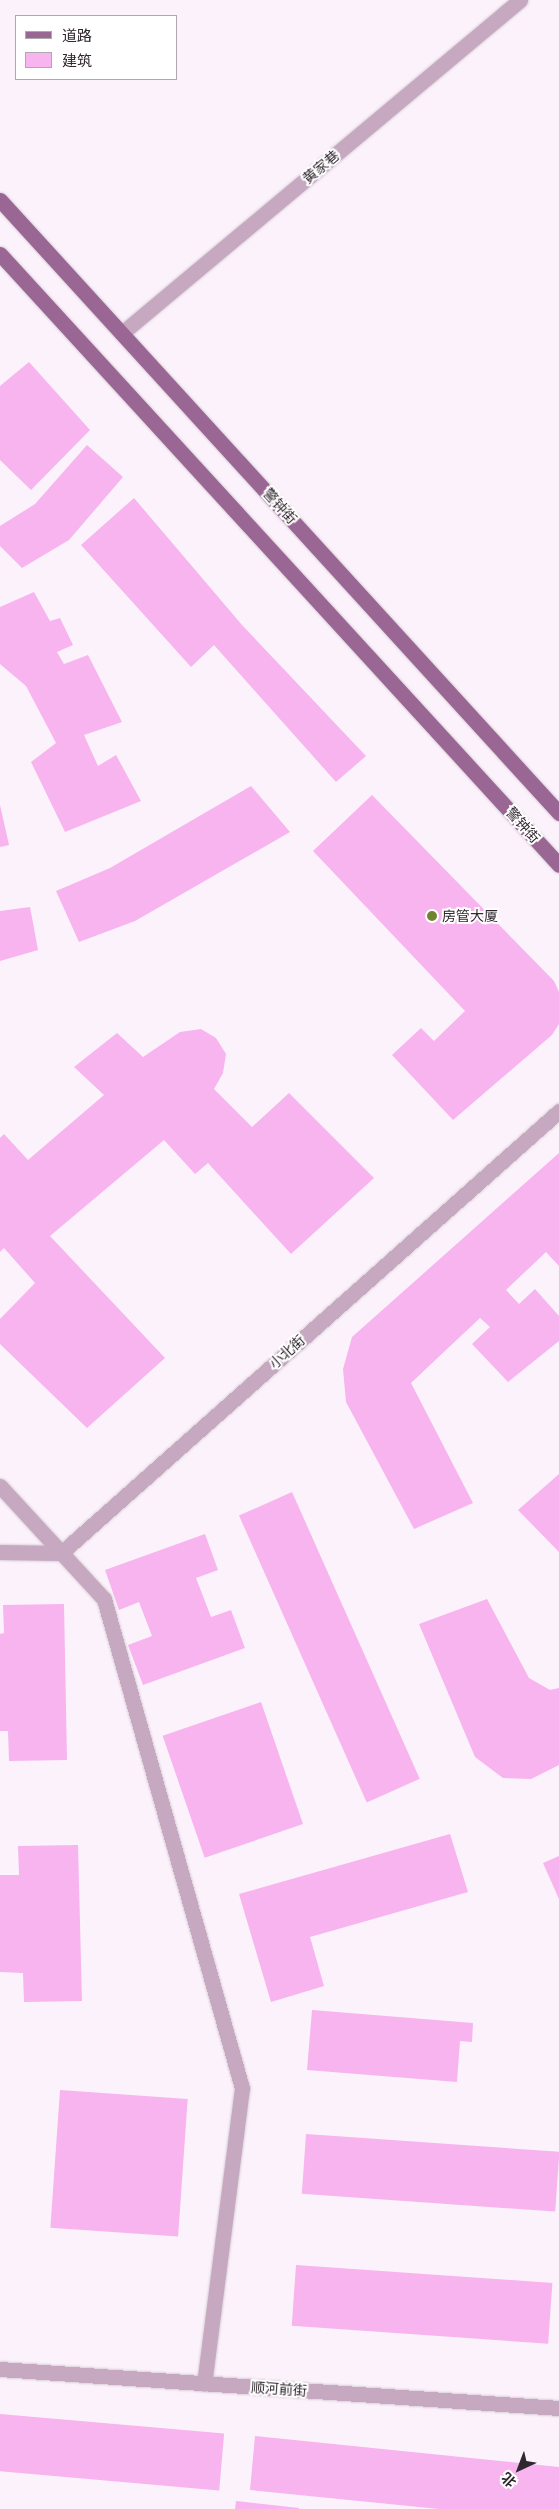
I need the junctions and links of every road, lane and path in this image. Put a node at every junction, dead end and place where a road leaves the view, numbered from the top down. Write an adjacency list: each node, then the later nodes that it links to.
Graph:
1 (520, 0): 4 (street, 黄家巷)
2 (0, 200): 4 (main road, 警钟街)
3 (0, 254): 6 (main road, 警钟街)
4 (122, 333): 5 (main road, 警钟街)
5 (559, 813)
6 (559, 865)
7 (559, 1111): 10 (street, 小北街)
8 (0, 1486): 10 (street)
9 (0, 1552): 10 (street)
10 (61, 1553): 12 (street)
11 (0, 2369): 12 (street, 顺河前街)
12 (204, 2384): 13 (street, 顺河前街)
13 (559, 2408)

